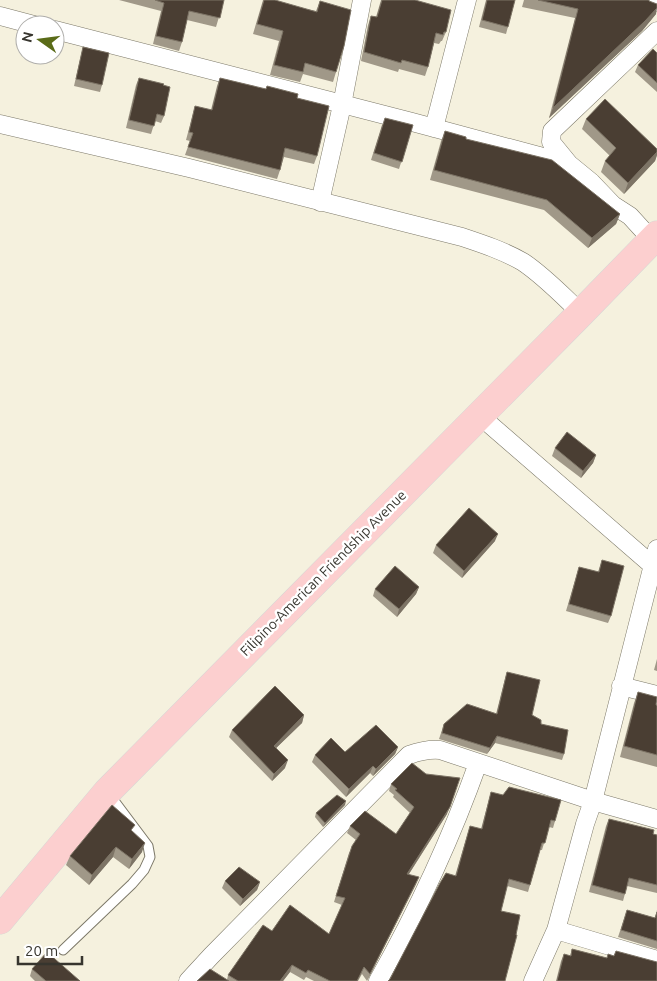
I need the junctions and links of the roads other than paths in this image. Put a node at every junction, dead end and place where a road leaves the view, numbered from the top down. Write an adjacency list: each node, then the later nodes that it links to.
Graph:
1 (467, 0): 11 (street)
2 (652, 0): 4 (street)
3 (359, 1): 9 (street)
4 (657, 2)
5 (0, 16): 6 (street)
6 (15, 20)
7 (657, 30): 12 (street)
8 (65, 33): 9 (street)
9 (342, 105): 11 (street); 13 (street)
10 (0, 124): 13 (street)
11 (434, 128): 12 (street)
12 (569, 164): 14 (street)
13 (320, 202): 15 (street)
14 (655, 237): 15 (main road, Filipino-American Friendship Avenue)
15 (581, 313): 16 (main road, Filipino-American Friendship Avenue)
16 (479, 415): 17 (street); 21 (main road, Filipino-American Friendship Avenue)
17 (655, 560): 18 (street)
18 (621, 686): 19 (street); 22 (street)
19 (657, 695)
20 (478, 763): 22 (street); 28 (street); 29 (street)
21 (107, 792): 24 (main road, Filipino-American Friendship Avenue); 26 (lane)
22 (593, 801): 23 (street); 25 (street)
23 (657, 819)
24 (0, 920)
25 (556, 930): 27 (street); 30 (street)
26 (63, 950)
27 (657, 960)
28 (188, 981)
29 (378, 981)
30 (533, 981)

